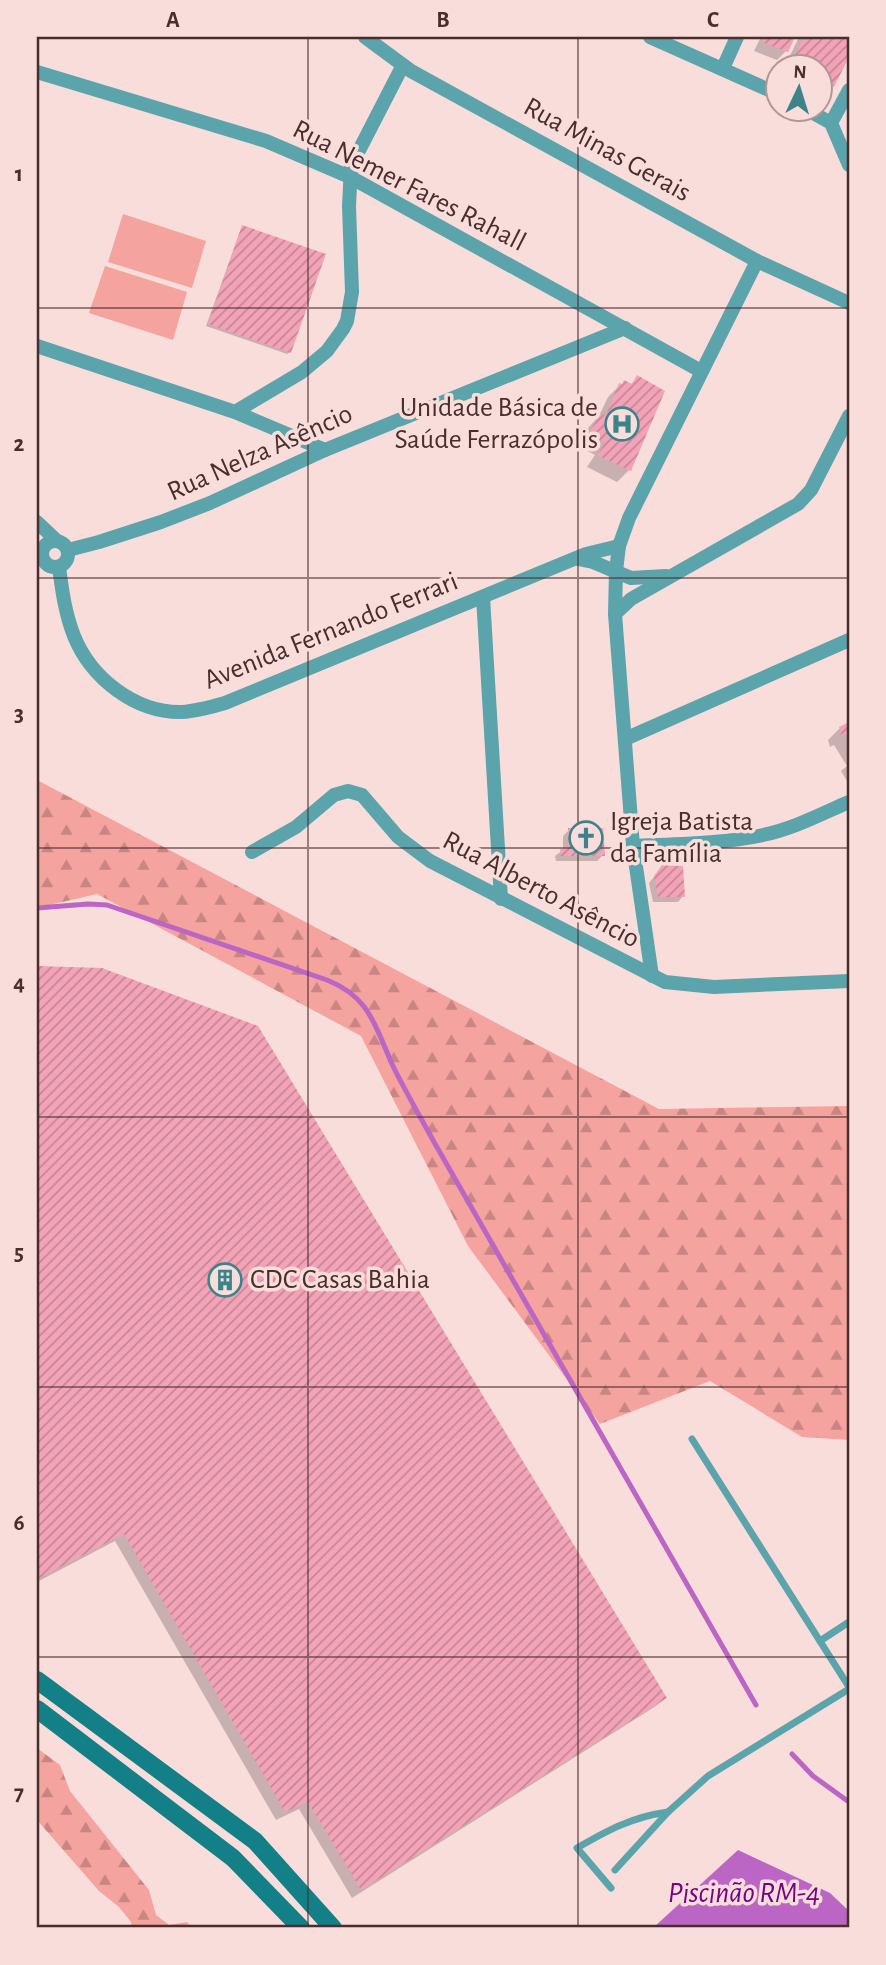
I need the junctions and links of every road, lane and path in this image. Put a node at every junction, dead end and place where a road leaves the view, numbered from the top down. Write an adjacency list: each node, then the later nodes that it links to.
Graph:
1 (365, 37): 4 (street, Rua Minas Gerais)
2 (650, 37): 5 (street)
3 (737, 37): 5 (street)
4 (403, 65): 12 (street); 13 (street, Rua Minas Gerais)
5 (723, 68): 7 (street)
6 (37, 72): 12 (street, Rua Nemer Fares Rahall)
7 (764, 87)
8 (849, 90): 9 (street)
9 (834, 117)
10 (831, 122): 11 (street)
11 (849, 165)
12 (350, 177): 17 (street, Rua Nemer Fares Rahall); 20 (street)
13 (757, 261): 15 (street, Rua Minas Gerais); 19 (street)
14 (849, 293): 15 (street)
15 (831, 297): 16 (street, Rua Minas Gerais)
16 (849, 303)
17 (625, 328): 19 (street, Rua Nemer Fares Rahall); 22 (street, Rua Nelza Asêncio)
18 (37, 346): 20 (street)
19 (701, 371): 26 (street)
20 (235, 412): 22 (street)
21 (849, 415): 31 (street)
22 (325, 450): 25 (street, Rua Nelza Asêncio)
23 (37, 522): 25 (street)
24 (37, 532): 27 (street)
25 (62, 545): 27 (street); 29 (street)
26 (620, 546): 28 (street, Avenida Fernando Ferrari); 30 (street)
27 (43, 548): 29 (street)
28 (575, 559): 30 (street); 32 (street, Avenida Fernando Ferrari)
29 (47, 566): 32 (street, Avenida Fernando Ferrari)
30 (616, 571): 31 (street); 33 (street)
31 (681, 573): 33 (street)
32 (482, 597): 39 (street)
33 (615, 614): 35 (street)
34 (849, 640): 35 (street)
35 (625, 738): 37 (street)
36 (849, 802): 37 (street)
37 (633, 846): 40 (street)
38 (252, 852): 39 (street, Rua Alberto Asêncio)
39 (501, 899): 40 (street, Rua Alberto Asêncio)
40 (652, 976): 41 (street, Rua Alberto Asêncio)
41 (849, 981)
42 (692, 1439): 44 (lane)
43 (849, 1622): 44 (lane)
44 (820, 1641): 46 (lane)
45 (37, 1680): 52 (street)
46 (849, 1688): 48 (lane)
47 (37, 1709): 51 (street)
48 (668, 1812): 49 (lane); 50 (lane)
49 (615, 1870)
50 (611, 1888)
51 (301, 1928)
52 (333, 1928)

